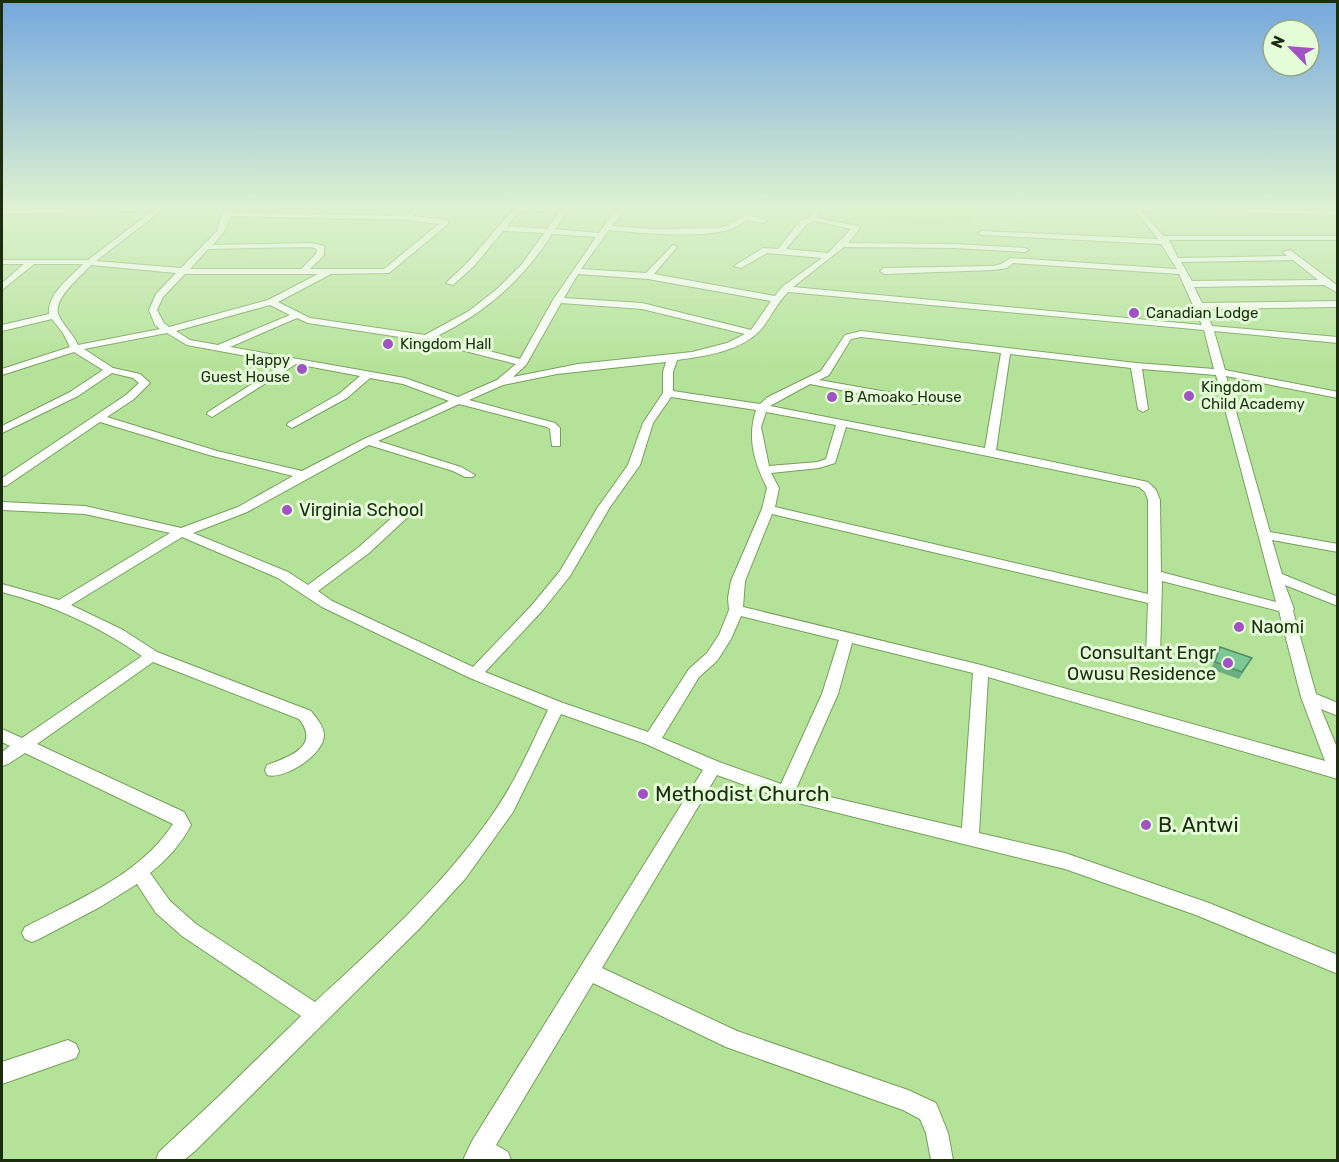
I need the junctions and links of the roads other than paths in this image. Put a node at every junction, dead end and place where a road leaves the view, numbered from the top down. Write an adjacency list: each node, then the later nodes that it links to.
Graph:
1 (26, 261): 17 (street)
2 (33, 261): 30 (street)
3 (46, 261): 18 (street)
4 (193, 261): 21 (street)
5 (314, 261): 20 (street)
6 (399, 261): 24 (street)
7 (473, 261): 28 (street)
8 (528, 261): 44 (street)
9 (582, 261): 22 (street)
10 (661, 261): 26 (street)
11 (745, 261): 19 (street)
12 (823, 261): 31 (street)
13 (1010, 261): 23 (street)
14 (1029, 261): 25 (street)
15 (1178, 261): 25 (street)
16 (1298, 261): 27 (street)
17 (2, 262)
18 (90, 262): 21 (street); 38 (street)
19 (738, 266)
20 (305, 270): 21 (street); 24 (street)
21 (183, 271): 42 (street)
22 (575, 271): 26 (street); 34 (street)
23 (884, 271)
24 (329, 272): 35 (street)
25 (1184, 272): 29 (street)
26 (648, 276): 33 (street)
27 (1325, 282): 29 (street); 32 (street)
28 (450, 283)
29 (1191, 284): 37 (street)
30 (2, 287)
31 (786, 289): 33 (street); 41 (street)
32 (1338, 291)
33 (777, 299): 43 (street)
34 (557, 300): 43 (street); 51 (street)
35 (271, 302): 39 (street); 42 (street)
36 (1338, 304): 37 (street)
37 (1200, 306): 41 (street)
38 (54, 316): 40 (street); 47 (street)
39 (296, 316): 44 (street); 46 (street)
40 (2, 328)
41 (1208, 328): 45 (street); 55 (street)
42 (166, 329): 46 (street); 47 (street)
43 (753, 333): 49 (street)
44 (426, 338): 51 (street)
45 (1338, 340)
46 (221, 347): 50 (street)
47 (75, 348): 53 (street); 54 (street)
48 (1006, 350): 52 (street); 57 (street); 72 (street)
49 (673, 356): 58 (street); 59 (street)
50 (296, 360): 56 (street); 65 (street)
51 (522, 362): 58 (street)
52 (1136, 366): 55 (street); 64 (street)
53 (110, 370): 66 (street); 69 (street)
54 (2, 372)
55 (1219, 372): 60 (street); 81 (street)
56 (368, 375): 61 (street); 68 (street)
57 (808, 381): 62 (street); 63 (street)
58 (501, 382): 61 (street)
59 (668, 393): 63 (street); 96 (street)
60 (1338, 395)
61 (460, 401): 70 (street); 71 (street)
62 (928, 402)
63 (762, 408): 67 (street); 73 (street)
64 (1143, 409)
65 (212, 414)
66 (99, 418): 74 (street); 76 (street)
67 (842, 424): 72 (street); 73 (street)
68 (292, 425)
69 (2, 430)
70 (368, 441): 74 (street); 75 (street)
71 (556, 444)
72 (990, 453): 83 (street)
73 (764, 470): 78 (street)
74 (302, 475): 80 (street)
75 (469, 475)
76 (2, 483)
77 (2, 506): 80 (street)
78 (768, 509): 87 (street); 91 (street)
79 (408, 510): 86 (street)
80 (181, 532): 86 (street); 89 (street)
81 (1265, 535): 82 (street); 84 (street)
82 (1338, 548)
83 (1156, 575): 87 (street); 90 (street)
84 (1277, 577): 88 (street); 90 (street)
85 (2, 588): 89 (street)
86 (308, 592): 96 (street)
87 (1155, 600): 94 (street)
88 (1338, 602)
89 (60, 606): 93 (street)
90 (1287, 609): 97 (street)
91 (736, 610): 92 (street); 101 (street)
92 (847, 637): 95 (street); 107 (street)
93 (152, 656): 102 (street); 105 (street)
94 (1153, 657)
95 (981, 670): 106 (street); 108 (street)
96 (475, 674): 98 (street)
97 (1309, 697): 99 (street); 106 (street)
98 (557, 707): 101 (street); 113 (street)
99 (1338, 710)
100 (2, 735): 102 (street)
101 (652, 740): 104 (street)
102 (24, 744): 103 (street); 109 (street)
103 (2, 760)
104 (713, 767): 107 (street); 112 (street)
105 (273, 770)
106 (1337, 772)
107 (786, 793): 108 (street)
108 (970, 836): 111 (street)
109 (140, 873): 110 (street); 113 (street)
110 (32, 933)
111 (1338, 965)
112 (588, 971): 116 (street); 119 (street)
113 (317, 1015): 117 (street)
114 (68, 1051): 115 (street)
115 (2, 1073)
116 (477, 1155): 118 (street)
117 (166, 1161)
118 (500, 1161)
119 (942, 1161)

